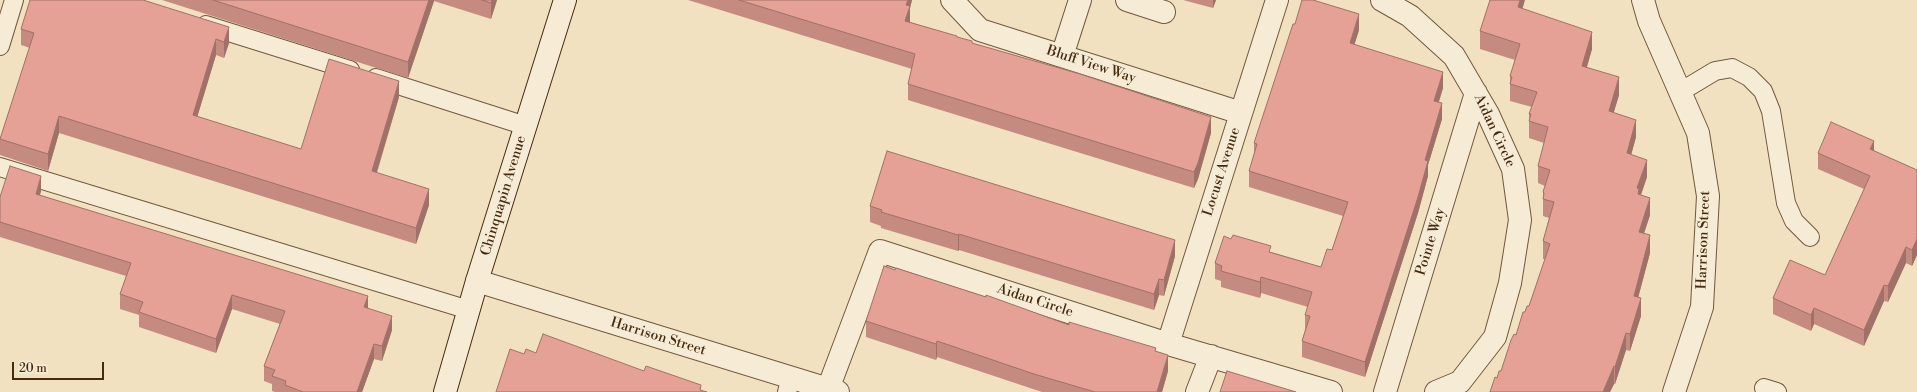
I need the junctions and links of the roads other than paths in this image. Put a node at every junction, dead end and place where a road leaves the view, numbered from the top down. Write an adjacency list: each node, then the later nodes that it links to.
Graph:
1 (14, 0): 11 (lane)
2 (565, 0): 16 (street, Chinquapin Avenue)
3 (952, 0): 12 (street, Bluff View Way)
4 (1080, 0): 12 (street)
5 (1127, 0): 9 (street)
6 (1277, 0): 15 (street, Locust Avenue)
7 (1382, 0): 14 (street, Aidan Circle)
8 (1643, 0): 13 (street, Harrison Street)
9 (1164, 12)
10 (186, 19): 16 (lane)
11 (0, 46)
12 (1062, 56): 15 (street, Bluff View Way)
13 (1680, 92): 18 (lane); 30 (street, Harrison Street)
14 (1476, 93): 28 (street, Pointe Way); 29 (street, Aidan Circle)
15 (1241, 113): 21 (street, Locust Avenue)
16 (526, 126): 19 (street, Chinquapin Avenue)
17 (0, 167): 20 (lane)
18 (1810, 237)
19 (477, 281): 20 (street, Chinquapin Avenue); 23 (street, Harrison Street)
20 (469, 310): 25 (street, Chinquapin Avenue)
21 (1168, 344): 22 (street, Aidan Circle); 24 (street, Aidan Circle)
22 (1210, 356): 26 (street); 27 (street, Aidan Circle)
23 (789, 385): 24 (street, Harrison Street)
24 (835, 391)
25 (445, 392)
26 (1197, 392)
27 (1331, 392)
28 (1385, 392)
29 (1436, 392)
30 (1674, 392)

